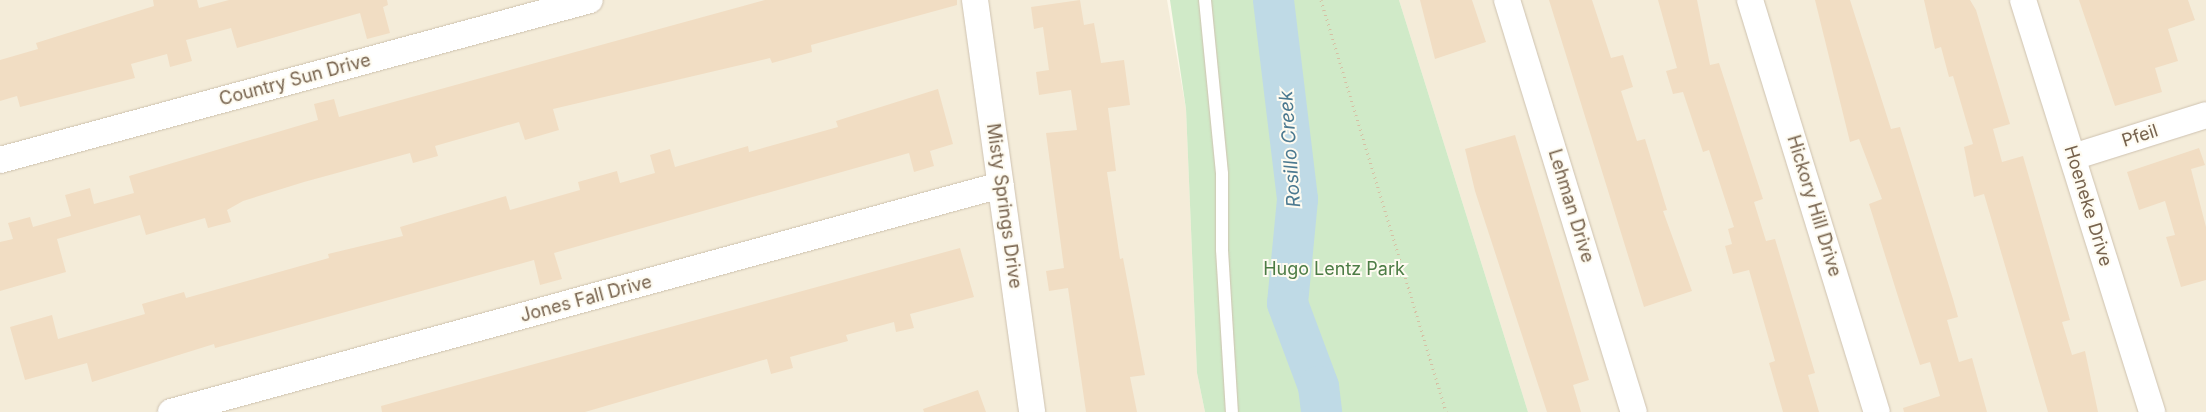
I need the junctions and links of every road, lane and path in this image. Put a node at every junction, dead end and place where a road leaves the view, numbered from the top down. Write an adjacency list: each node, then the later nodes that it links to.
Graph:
1 (590, 0): 10 (street, Country Sun Drive)
2 (974, 0): 11 (street, Misty Springs Drive)
3 (1205, 0): 14 (lane)
4 (1321, 0): 15 (path)
5 (1507, 0): 16 (street, Lehman Drive)
6 (1750, 0): 17 (street, Hickory Hill Drive)
7 (2023, 0): 9 (street, Hoeneke Drive)
8 (2206, 115): 9 (street, Pfeil)
9 (2074, 157): 18 (street, Hoeneke Drive)
10 (0, 160)
11 (1001, 185): 12 (street, Jones Fall Drive); 13 (street, Misty Springs Drive)
12 (171, 412)
13 (1032, 412)
14 (1232, 412)
15 (1446, 412)
16 (1634, 412)
17 (1877, 412)
18 (2152, 412)

